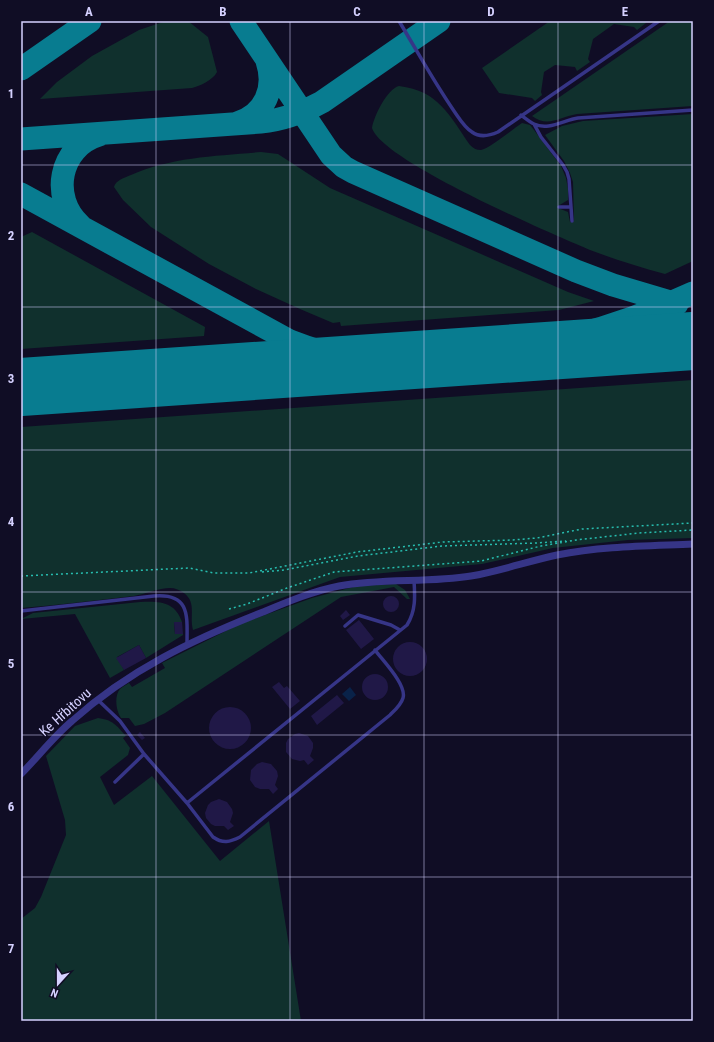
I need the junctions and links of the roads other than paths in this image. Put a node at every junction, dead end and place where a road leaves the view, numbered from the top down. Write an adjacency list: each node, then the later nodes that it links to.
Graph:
1 (399, 21): 4 (lane)
2 (659, 21): 4 (lane)
3 (693, 110): 5 (lane)
4 (521, 115): 5 (lane)
5 (534, 124): 7 (lane)
6 (559, 207): 7 (lane)
7 (570, 207): 8 (lane)
8 (572, 221)
9 (693, 544): 10 (street, Ke Hřbitovu)
10 (414, 580): 13 (lane); 14 (street, Ke Hřbitovu)
11 (21, 611): 14 (lane)
12 (345, 626): 13 (lane)
13 (400, 630): 15 (lane)
14 (187, 644): 16 (street, Ke Hřbitovu)
15 (375, 650): 20 (lane); 20 (lane)
16 (98, 700): 17 (lane); 18 (street, Ke Hřbitovu)
17 (144, 754): 19 (lane); 20 (lane)
18 (21, 774)
19 (115, 782)
20 (187, 803)

